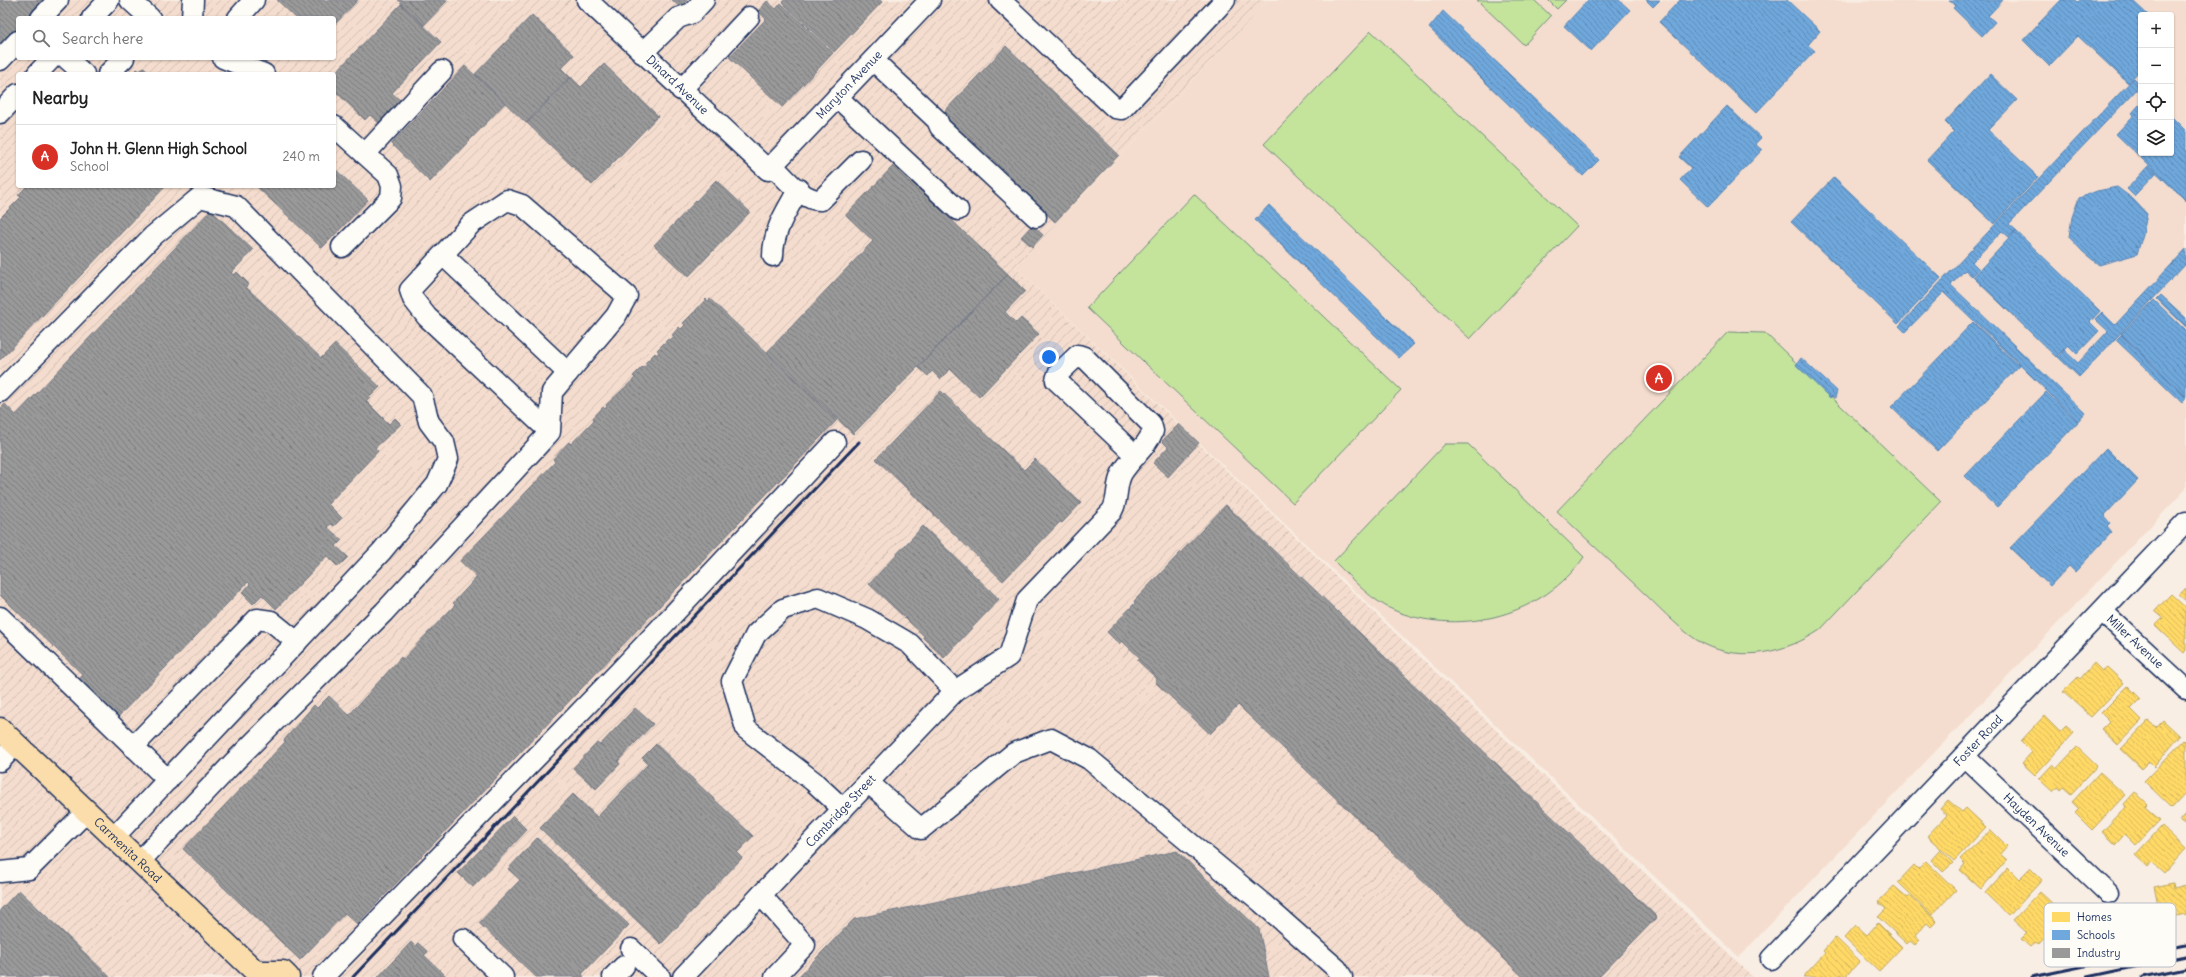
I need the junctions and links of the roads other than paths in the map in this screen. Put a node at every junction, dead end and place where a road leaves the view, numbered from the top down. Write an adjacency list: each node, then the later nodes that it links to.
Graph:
1 (58, 0): 11 (street)
2 (109, 0): 12 (street)
3 (130, 0): 13 (street)
4 (194, 0): 14 (street)
5 (254, 0): 15 (street)
6 (587, 0): 18 (street, Dinard Avenue)
7 (704, 0): 18 (street)
8 (930, 0): 23 (street, Maryton Avenue)
9 (1000, 0): 10 (street)
10 (1225, 0)
11 (43, 16)
12 (94, 16)
13 (148, 16)
14 (192, 16)
15 (240, 16)
16 (749, 17): 30 (street)
17 (16, 43): 19 (street)
18 (642, 53): 30 (street, Dinard Avenue)
19 (0, 60)
20 (50, 60): 26 (street)
21 (68, 60): 27 (street)
22 (122, 60): 28 (street)
23 (873, 60): 32 (street, Maryton Avenue); 40 (street)
24 (224, 62): 29 (street)
25 (442, 71): 35 (street)
26 (39, 72)
27 (82, 72)
28 (110, 72)
29 (257, 72)
30 (681, 90): 37 (street, Dinard Avenue)
31 (16, 96): 33 (street)
32 (837, 97): 37 (street, Maryton Avenue); 39 (street)
33 (0, 113)
34 (336, 128): 35 (street)
35 (365, 154): 41 (street)
36 (861, 160): 38 (street, Dinard Avenue)
37 (770, 167): 38 (street, Dinard Avenue)
38 (799, 190): 43 (street)
39 (958, 210)
40 (1036, 217)
41 (342, 246)
42 (443, 255): 44 (street); 44 (street); 46 (street)
43 (772, 256)
44 (568, 373): 46 (street)
45 (0, 392): 52 (street)
46 (550, 432): 65 (street)
47 (836, 442): 74 (street)
48 (1136, 456): 48 (street); 54 (street, Cambridge Street)
49 (2186, 522): 50 (street, Foster Road)
50 (2102, 611): 53 (street, Miller Avenue); 58 (street, Foster Road)
51 (0, 617): 57 (street)
52 (297, 642): 57 (street); 60 (street)
53 (2186, 689)
54 (955, 691): 61 (street, Cambridge Street); 62 (street)
55 (0, 729): 56 (main road, Carmenita Road)
56 (16, 744): 59 (street); 63 (main road, Carmenita Road)
57 (133, 747): 60 (street)
58 (1964, 756): 67 (street, Hayden Avenue); 70 (street, Foster Road)
59 (0, 761)
60 (168, 780): 64 (street)
61 (868, 782): 62 (street, Cambridge Street); 79 (street)
62 (843, 808): 68 (street, Cambridge Street)
63 (87, 811): 64 (main road, Carmenita Road); 66 (street)
64 (114, 837): 65 (main road, Carmenita Road)
65 (140, 861): 72 (main road, Carmenita Road)
66 (0, 872)
67 (2108, 893)
68 (761, 895): 77 (street, Cambridge Street); 78 (street)
69 (463, 939): 75 (street)
70 (1771, 958)
71 (623, 964): 76 (street)
72 (256, 974): 73 (main road, Carmenita Road)
73 (288, 977)
74 (323, 977)
75 (503, 977)
76 (660, 977)
77 (683, 977)
78 (775, 977)
79 (1342, 977)

